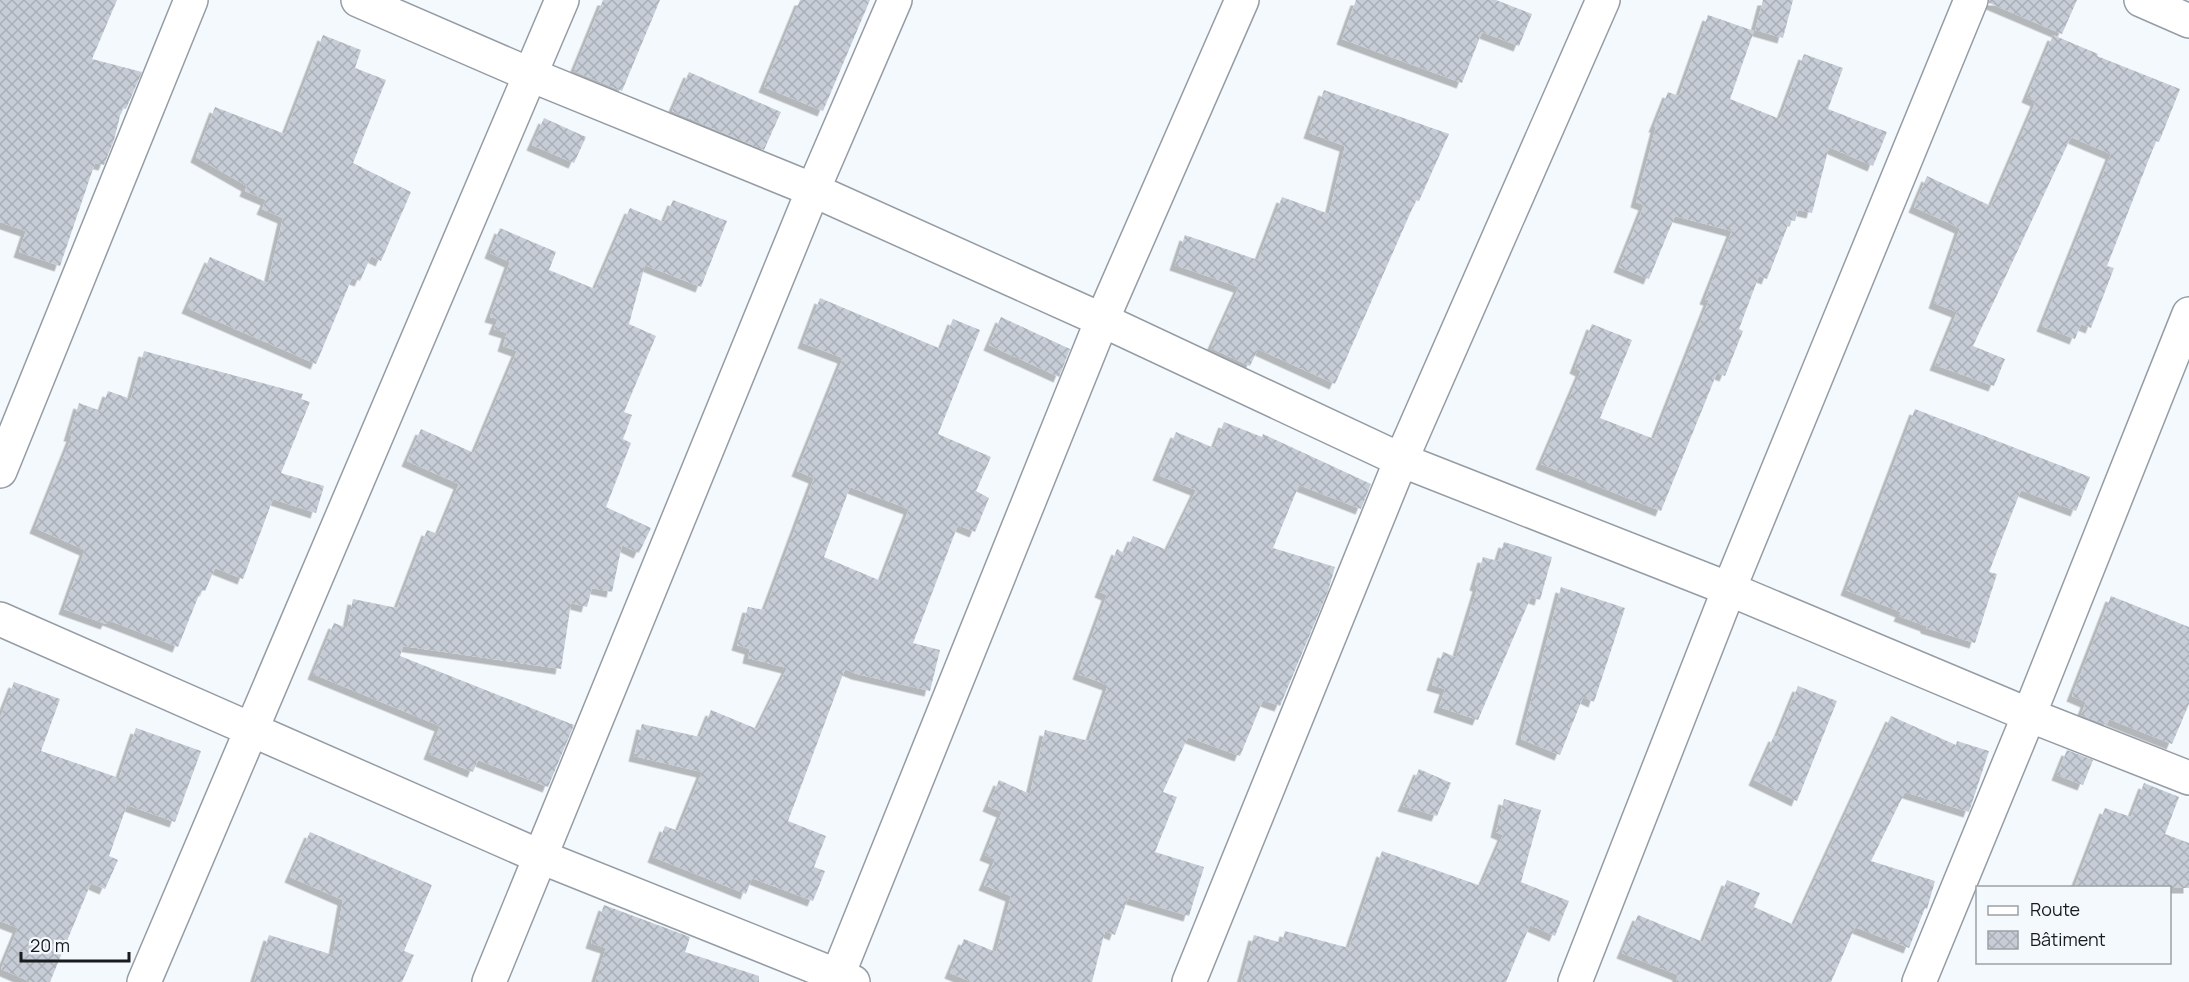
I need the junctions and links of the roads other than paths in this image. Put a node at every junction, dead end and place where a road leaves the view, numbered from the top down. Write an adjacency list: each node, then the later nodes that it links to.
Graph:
1 (191, 0): 15 (street)
2 (358, 0): 10 (street)
3 (562, 0): 10 (street)
4 (895, 0): 11 (street)
5 (1242, 0): 13 (street)
6 (1603, 0): 14 (street)
7 (1971, 0): 16 (street)
8 (2141, 0): 9 (street)
9 (2189, 21)
10 (531, 75): 11 (street); 19 (street)
11 (813, 190): 13 (street); 21 (street)
12 (2189, 314): 18 (street)
13 (1102, 320): 14 (street); 22 (street)
14 (1401, 460): 16 (street); 25 (street)
15 (0, 471)
16 (1729, 589): 18 (street); 26 (street)
17 (0, 619): 19 (street)
18 (2029, 715): 20 (street); 27 (street)
19 (251, 729): 21 (street); 23 (street)
20 (2189, 778)
21 (541, 857): 22 (street); 24 (street)
22 (842, 980)
23 (144, 982)
24 (489, 982)
25 (1189, 982)
26 (1575, 982)
27 (1919, 982)

